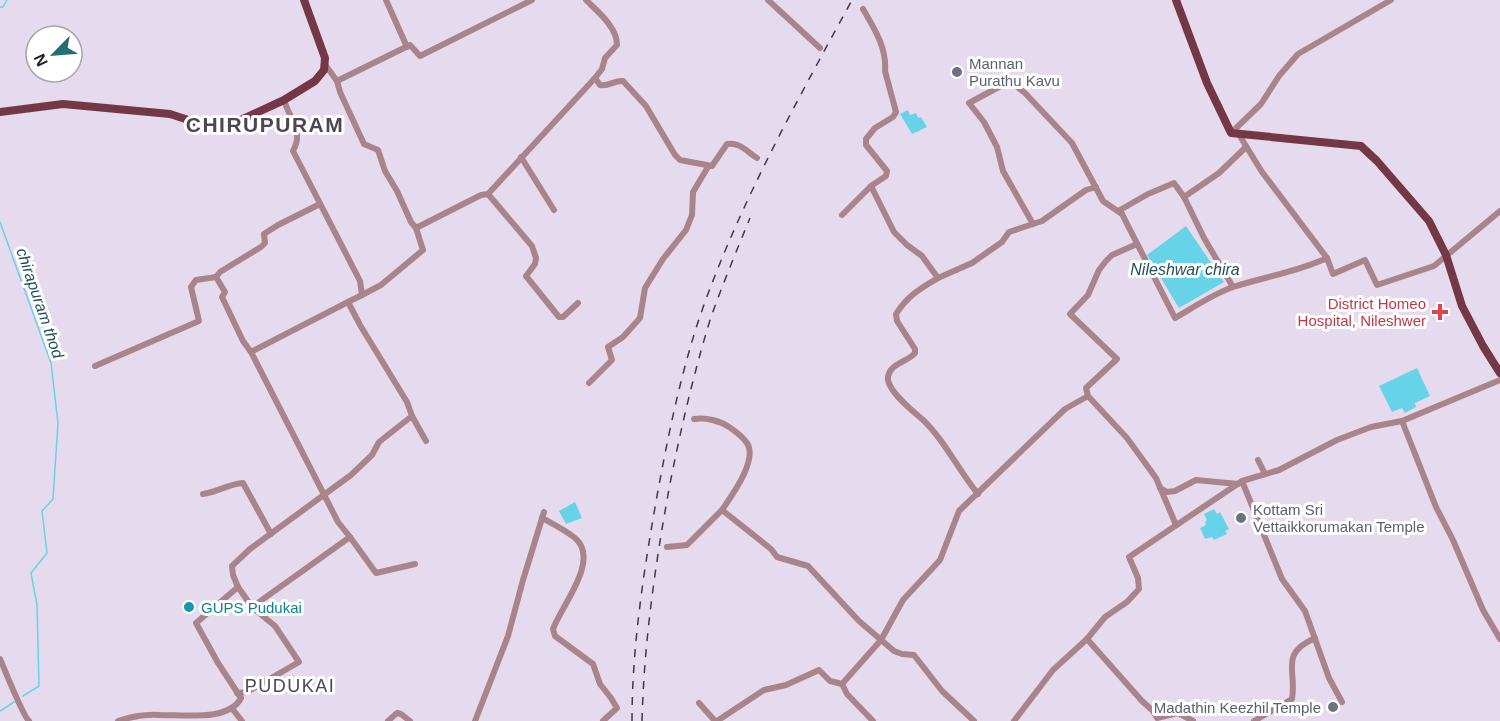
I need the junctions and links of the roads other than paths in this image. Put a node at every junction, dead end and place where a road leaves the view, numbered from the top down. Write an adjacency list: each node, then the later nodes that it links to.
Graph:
1 (304, 0): 11 (main road)
2 (386, 0): 9 (street)
3 (532, 0): 9 (street)
4 (586, 0): 12 (street)
5 (768, 0): 10 (street)
6 (1176, 0): 16 (main road)
7 (1391, 0): 16 (street)
8 (863, 9): 21 (street)
9 (407, 47): 13 (street)
10 (820, 48)
11 (326, 66): 13 (street); 14 (main road)
12 (595, 78): 18 (street); 20 (street)
13 (338, 81): 31 (street)
14 (284, 100): 15 (main road); 25 (street)
15 (0, 112)
16 (1234, 133): 17 (street); 33 (main road)
17 (1246, 147): 24 (street); 34 (street)
18 (521, 157): 23 (street); 26 (street)
19 (757, 158): 20 (street)
20 (708, 167): 45 (street)
21 (872, 186): 29 (street); 36 (street)
22 (1096, 187): 28 (street); 30 (street); 30 (street)
23 (488, 194): 31 (street); 40 (street)
24 (1184, 197): 28 (street); 37 (street)
25 (320, 204): 35 (street); 38 (street)
26 (554, 210)
27 (1500, 211): 33 (street)
28 (1122, 214): 32 (street)
29 (842, 215)
30 (1033, 224): 36 (street)
31 (416, 228): 38 (street)
32 (1137, 244): 37 (street); 46 (street)
33 (1446, 255): 34 (street); 43 (main road)
34 (1327, 258): 37 (street)
35 (216, 277): 41 (street); 42 (street)
36 (939, 278): 56 (street)
37 (1233, 287)
38 (362, 295): 39 (street)
39 (348, 302): 41 (street); 47 (street)
40 (578, 303)
41 (251, 352): 57 (street)
42 (94, 366)
43 (1500, 373)
44 (1500, 380): 49 (street)
45 (589, 383)
46 (1088, 396): 54 (street); 56 (street)
47 (411, 416): 50 (street); 57 (street)
48 (694, 419): 58 (street)
49 (1402, 421): 52 (street); 68 (street)
50 (426, 441)
51 (1258, 460): 52 (street)
52 (1265, 474): 53 (street)
53 (1241, 483): 54 (street); 59 (street); 66 (street)
54 (1160, 488): 59 (street)
55 (203, 494): 60 (street)
56 (978, 494): 69 (street)
57 (326, 495): 60 (street); 61 (street)
58 (722, 510): 62 (street); 69 (street)
59 (1176, 525): 67 (street)
60 (271, 534): 64 (street)
61 (350, 537): 63 (street); 65 (street)
62 (667, 547)
63 (415, 564)
64 (238, 587): 65 (street); 72 (street)
65 (252, 607): 72 (street)
66 (1315, 638): 73 (street); 88 (street)
67 (1088, 639): 86 (street); 87 (street)
68 (1500, 639)
69 (881, 640): 71 (street); 85 (street)
70 (0, 659): 76 (street)
71 (842, 684): 83 (street); 84 (street)
72 (237, 693): 75 (street)
73 (1342, 702)
74 (699, 703): 83 (street)
75 (234, 711): 77 (street); 78 (street)
76 (29, 721)
77 (118, 721)
78 (242, 721)
79 (388, 721): 80 (street)
80 (410, 721)
81 (475, 721): 82 (street)
82 (603, 721)
83 (716, 721)
84 (873, 721)
85 (974, 721)
86 (1014, 721)
87 (1193, 721)
88 (1254, 721)

